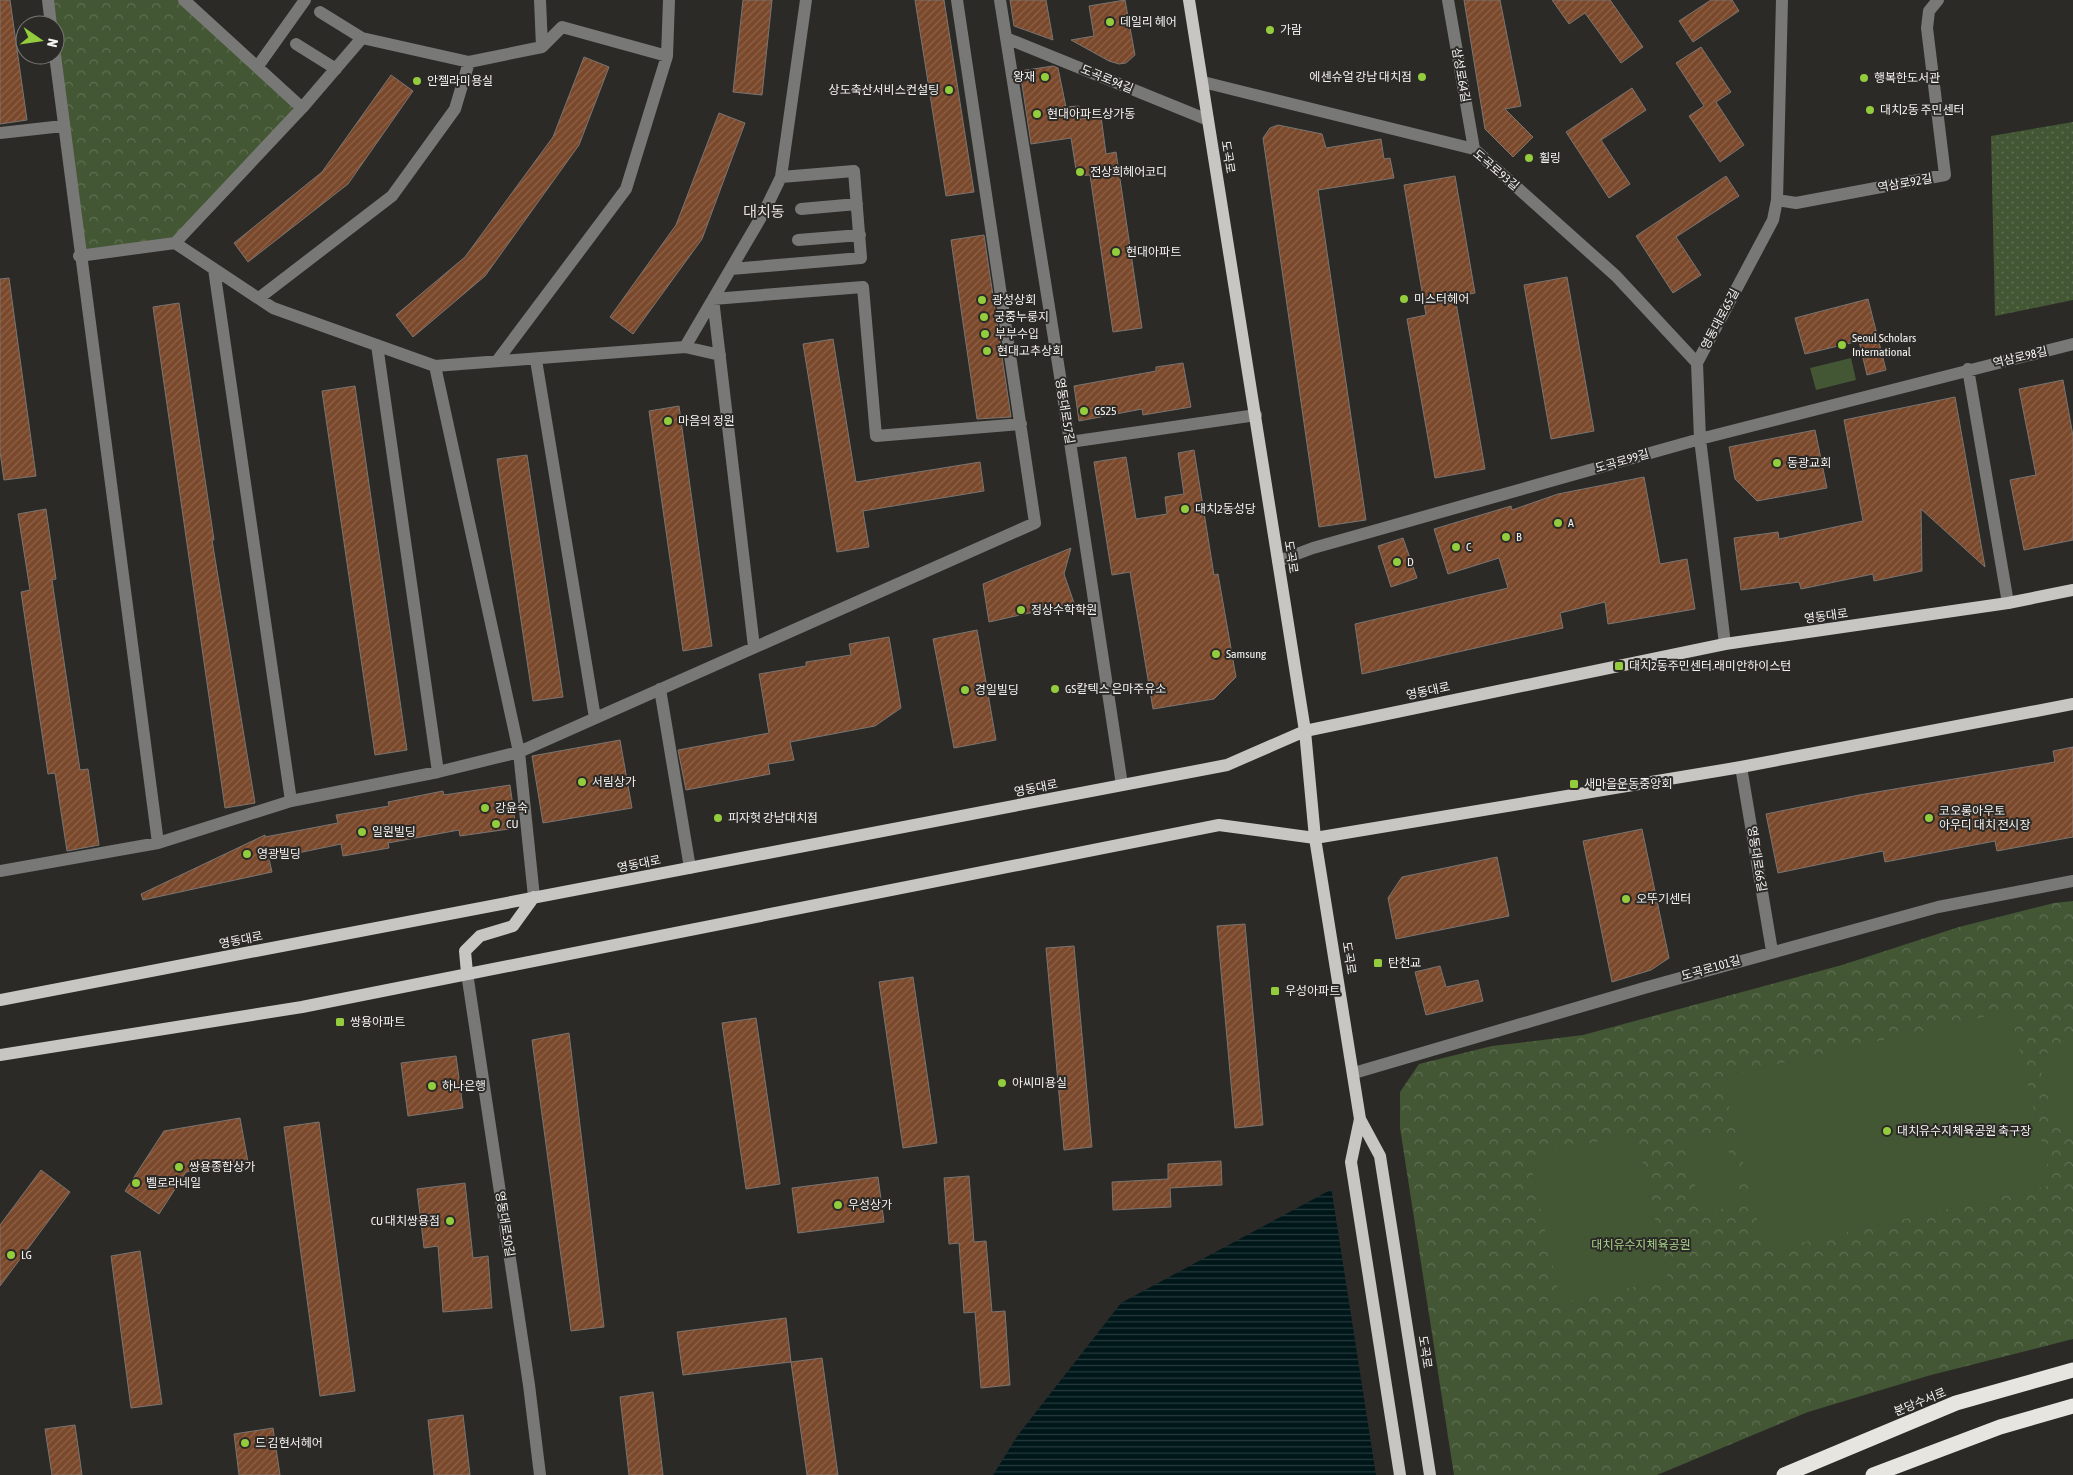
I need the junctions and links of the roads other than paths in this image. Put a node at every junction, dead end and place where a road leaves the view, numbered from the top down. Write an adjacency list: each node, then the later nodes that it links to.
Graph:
1 (48, 0): 14 (street)
2 (184, 0): 22 (street)
3 (306, 0): 22 (street)
4 (539, 0): 18 (street)
5 (669, 0): 19 (street)
6 (806, 0): 30 (street)
7 (957, 0): 52 (street)
8 (1000, 0): 16 (street, 영동대로57길)
9 (1189, 0): 24 (main road, 도곡로)
10 (1448, 0): 29 (street, 삼성로64길)
11 (1782, 0): 31 (street, 영동대로65길)
12 (1938, 0): 31 (street, 역삼로92길)
13 (320, 12): 15 (street)
14 (50, 15)
15 (362, 38): 20 (street); 23 (street)
16 (1006, 38): 26 (street, 도곡로94길); 54 (street, 영동대로57길)
17 (296, 44): 23 (street)
18 (542, 47): 19 (street); 20 (street)
19 (667, 56): 47 (street)
20 (469, 62): 40 (street)
21 (56, 65): 27 (street)
22 (258, 66): 25 (street)
23 (336, 69): 25 (street)
24 (1203, 82): 26 (main road, 도곡로); 29 (street, 도곡로93길)
25 (302, 108): 36 (street)
26 (1208, 120): 51 (main road, 도곡로)
27 (63, 126): 28 (street); 37 (street)
28 (0, 133)
29 (1474, 149): 48 (street, 도곡로93길)
30 (781, 177): 32 (street); 39 (street)
31 (1777, 200): 48 (street, 영동대로65길)
32 (857, 204): 33 (street); 34 (street)
33 (801, 209)
34 (860, 235): 35 (street); 39 (street)
35 (798, 240)
36 (175, 243): 37 (street); 38 (street)
37 (79, 256): 70 (street)
38 (214, 269): 40 (street); 68 (street)
39 (731, 269): 41 (street)
40 (259, 298): 43 (street)
41 (713, 299): 44 (street); 45 (street); 52 (street)
42 (2073, 344): 50 (street, 역삼로98길)
43 (377, 345): 49 (street); 66 (street)
44 (685, 346): 45 (street); 46 (street)
45 (720, 356): 59 (street)
46 (536, 360): 47 (street); 62 (street)
47 (497, 361): 49 (street)
48 (1697, 363): 53 (street, 영동대로65길)
49 (435, 366): 64 (street)
50 (1968, 369): 53 (street, 도곡로99길); 57 (street)
51 (1256, 415): 54 (street); 55 (main road, 도곡로)
52 (1021, 424): 59 (street)
53 (1700, 438): 55 (street, 도곡로99길); 58 (street, 영동대로65길)
54 (1070, 442): 67 (street, 영동대로57길)
55 (1278, 561): 63 (main road, 도곡로)
56 (2073, 590): 57 (main road, 영동대로)
57 (2008, 603): 58 (main road, 영동대로)
58 (1725, 644): 63 (main road, 영동대로)
59 (754, 647): 60 (street)
60 (660, 689): 62 (street); 71 (street)
61 (2073, 704): 65 (main road)
62 (595, 718): 64 (street)
63 (1305, 731): 67 (main road, 영동대로); 69 (main road, 도곡로)
64 (519, 752): 66 (street); 74 (street)
65 (1741, 767): 69 (main road); 75 (street, 영동대로66길)
66 (438, 772): 68 (street)
67 (1122, 785): 71 (main road, 영동대로)
68 (291, 801): 70 (street)
69 (1316, 838): 76 (main road); 79 (main road, 도곡로)
70 (158, 843): 72 (street)
71 (690, 868): 74 (main road, 영동대로)
72 (0, 871)
73 (2073, 881): 75 (street, 도곡로101길)
74 (534, 898): 76 (main road); 77 (main road, 영동대로)
75 (1772, 951): 79 (street, 도곡로101길)
76 (467, 973): 78 (main road); 83 (street, 영동대로50길)
77 (0, 1000)
78 (0, 1055)
79 (1354, 1073): 80 (main road, 도곡로)
80 (1360, 1119): 84 (main road, 도곡로); 85 (main road, 도곡로)
81 (2073, 1370): 86 (highway, 분당수서로)
82 (2073, 1406): 87 (highway)
83 (540, 1475)
84 (1400, 1475)
85 (1430, 1475)
86 (1784, 1475)
87 (1873, 1475)

